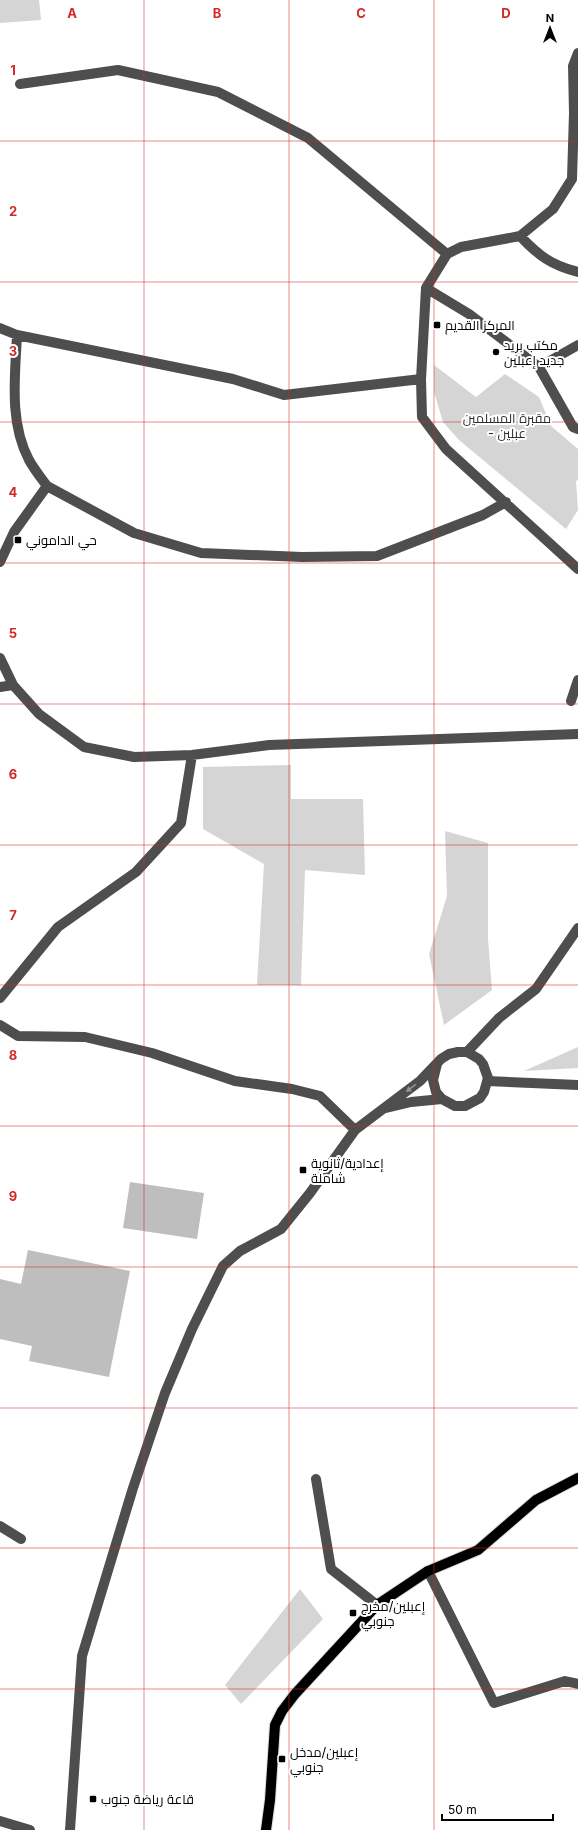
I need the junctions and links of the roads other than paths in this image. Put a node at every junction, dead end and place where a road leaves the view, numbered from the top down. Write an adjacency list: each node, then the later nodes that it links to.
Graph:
1 (578, 53): 3 (street)
2 (20, 84): 5 (street)
3 (576, 113): 4 (street)
4 (520, 236): 5 (street); 6 (street)
5 (448, 254): 7 (street)
6 (578, 272)
7 (426, 288): 11 (street); 12 (street)
8 (0, 328): 9 (street)
9 (17, 335): 12 (street); 14 (street)
10 (578, 345): 11 (street)
11 (539, 367): 13 (street)
12 (421, 379): 15 (street)
13 (578, 429)
14 (47, 486): 15 (street); 16 (street)
15 (506, 502): 17 (street)
16 (0, 562)
17 (577, 564)
18 (0, 658): 20 (street)
19 (578, 680): 22 (street)
20 (13, 685): 21 (street); 24 (street)
21 (0, 687)
22 (571, 701)
23 (578, 734): 24 (street)
24 (192, 756): 26 (street)
25 (578, 928): 28 (street)
26 (0, 998)
27 (0, 1025): 34 (street)
28 (467, 1052): 29 (street); 30 (street)
29 (437, 1064): 32 (street); 33 (street, one-way to 33)
30 (487, 1082): 31 (street); 32 (street)
31 (578, 1085)
32 (442, 1099): 33 (street)
33 (383, 1110): 34 (street)
34 (355, 1130): 44 (street)
35 (578, 1478): 39 (main road)
36 (316, 1479): 40 (street)
37 (0, 1526): 38 (street)
38 (21, 1539)
39 (428, 1571): 40 (main road); 41 (street)
40 (377, 1605): 45 (main road)
41 (578, 1684)
42 (0, 1821): 43 (street)
43 (30, 1830)
44 (70, 1830)
45 (266, 1830)

